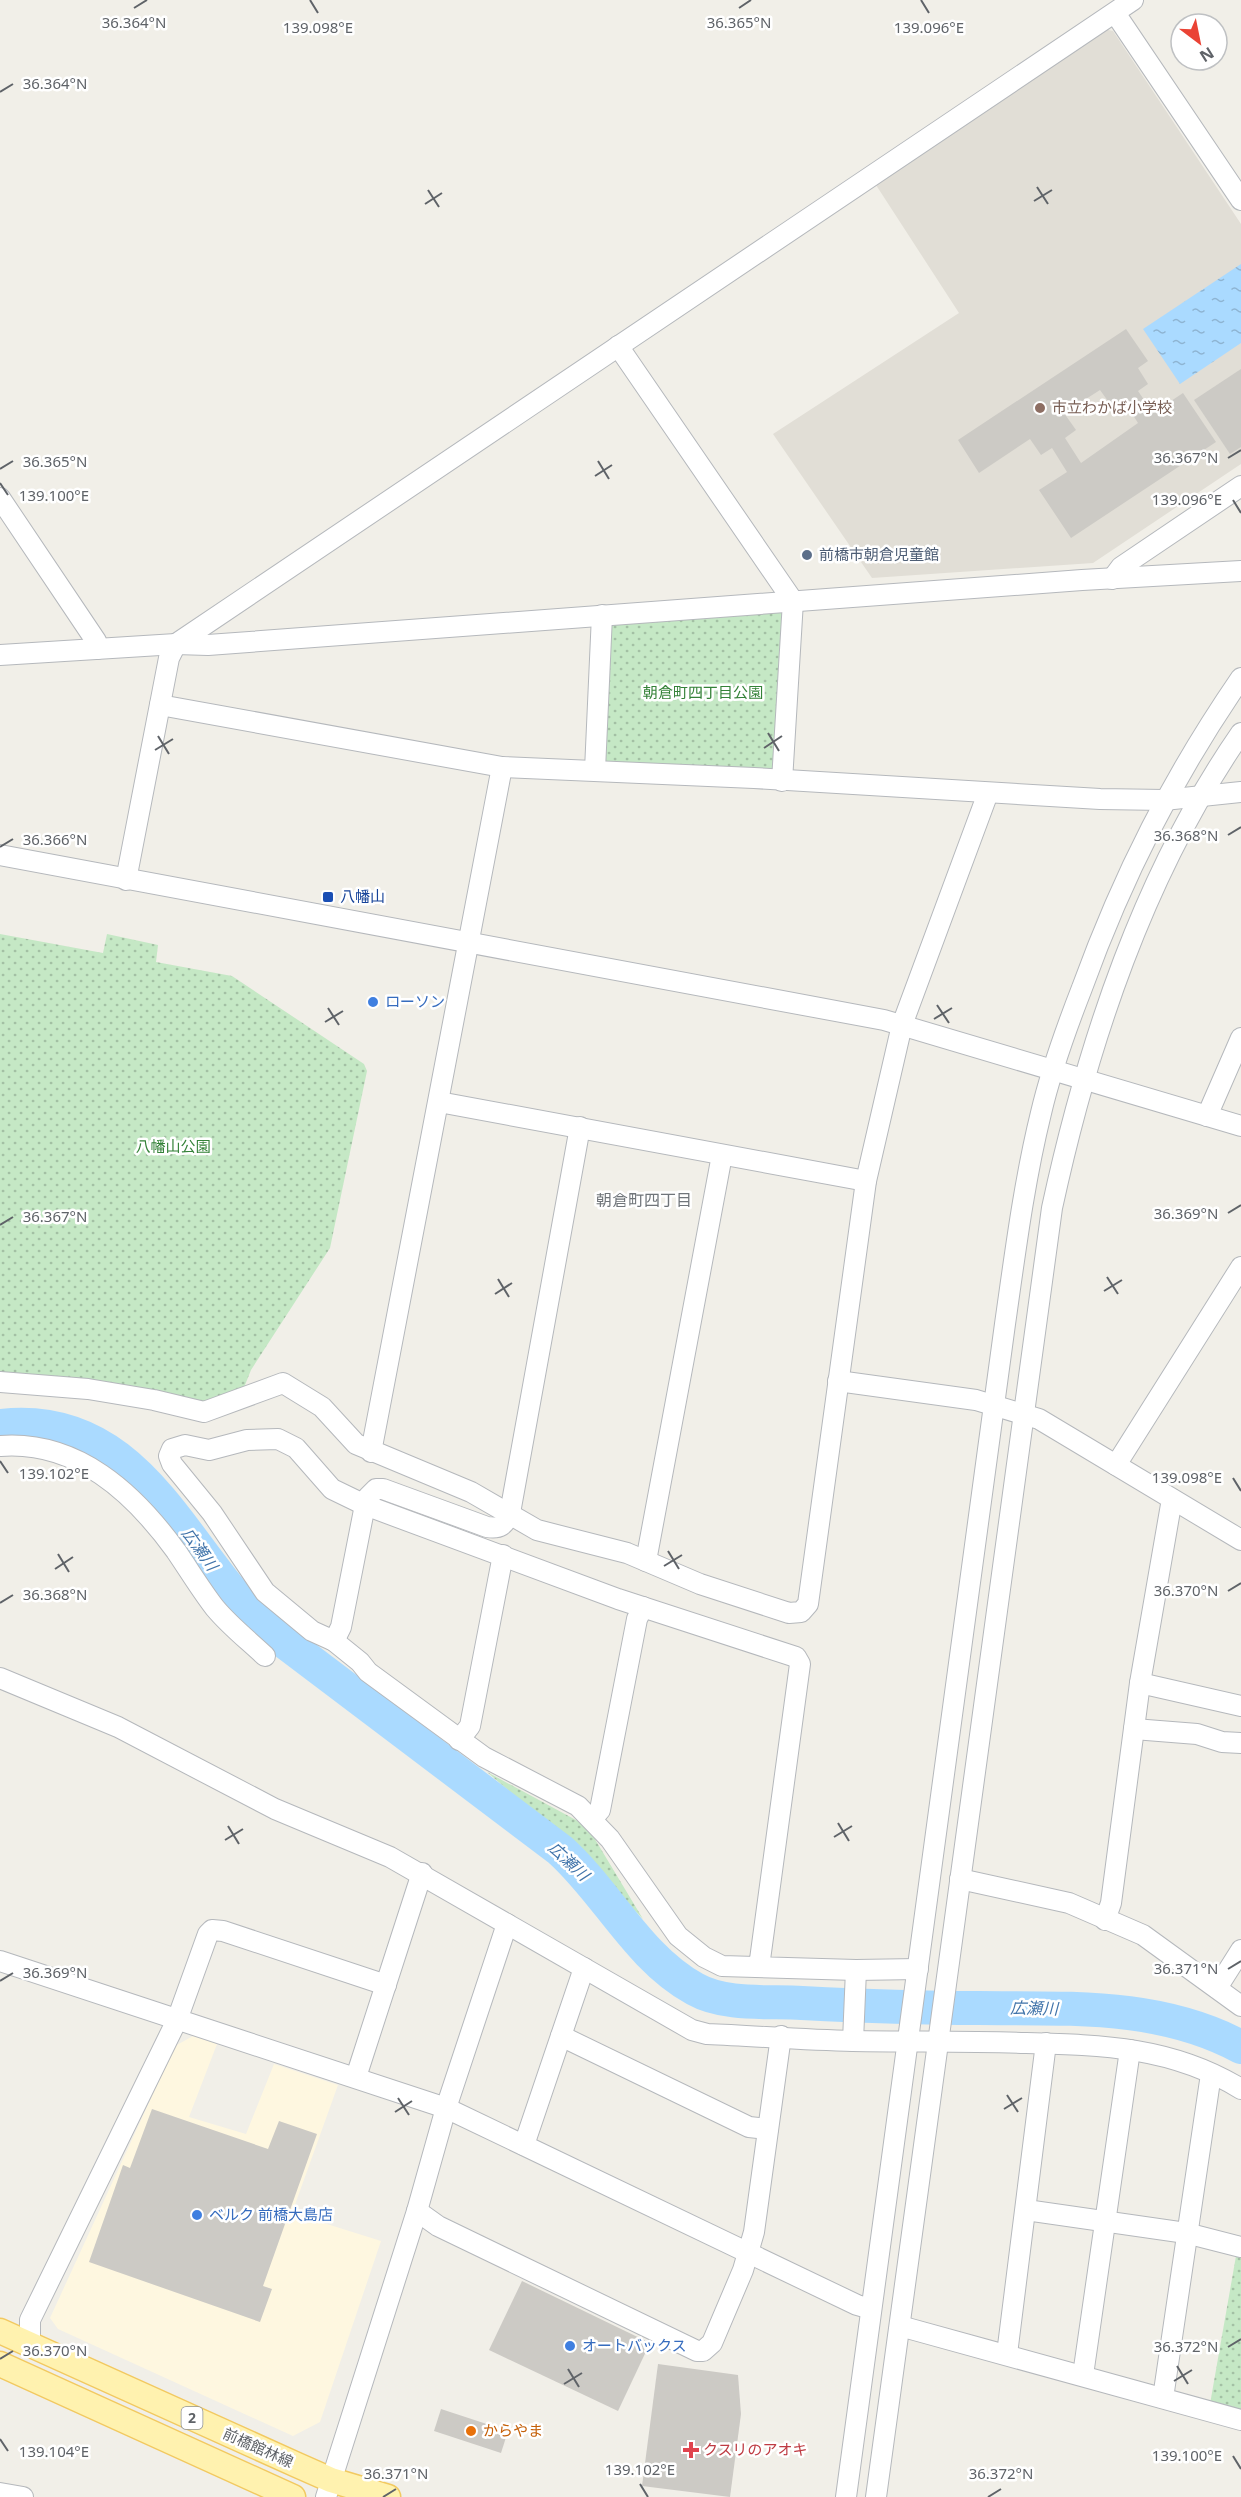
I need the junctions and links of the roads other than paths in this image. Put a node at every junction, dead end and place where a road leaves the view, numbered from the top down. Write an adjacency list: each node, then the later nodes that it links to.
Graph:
1 (1133, 0): 2 (street)
2 (1114, 13): 3 (street); 4 (street)
3 (1241, 200)
4 (618, 346): 9 (street); 11 (street)
5 (1241, 486): 8 (street)
6 (0, 498): 12 (street)
7 (1241, 572): 8 (street)
8 (1112, 579): 9 (street)
9 (793, 601): 10 (street); 19 (street)
10 (602, 615): 11 (street); 18 (street)
11 (176, 644): 12 (street); 15 (street)
12 (97, 649): 13 (street)
13 (0, 655)
14 (1241, 678): 23 (street)
15 (160, 705): 17 (street); 25 (street)
16 (1241, 733): 22 (street)
17 (502, 767): 18 (street); 26 (street)
18 (595, 770): 19 (street)
19 (782, 781): 21 (street)
20 (1241, 792): 22 (street)
21 (988, 793): 23 (street); 27 (street)
22 (1203, 794): 23 (street); 30 (street)
23 (1164, 800): 29 (street)
24 (0, 855): 25 (street)
25 (126, 880): 26 (street)
26 (468, 942): 27 (street); 31 (street)
27 (902, 1025): 29 (street); 36 (street)
28 (1241, 1038): 32 (street)
29 (1053, 1068): 30 (street); 40 (street)
30 (1084, 1078): 32 (street); 41 (street)
31 (439, 1102): 34 (street); 43 (street)
32 (1207, 1116): 33 (street)
33 (1241, 1126)
34 (580, 1127): 35 (street); 47 (street)
35 (722, 1155): 36 (street); 50 (street)
36 (866, 1181): 38 (street)
37 (1241, 1268): 44 (street)
38 (838, 1381): 40 (street); 50 (street)
39 (0, 1382): 43 (street)
40 (994, 1404): 41 (street); 70 (street)
41 (1024, 1413): 44 (street); 62 (street)
42 (0, 1446): 53 (street)
43 (371, 1452): 47 (street)
44 (1116, 1465): 45 (street)
45 (1172, 1500): 48 (street); 55 (street)
46 (365, 1505): 47 (street); 49 (street); 52 (street); 52 (street)
47 (510, 1514): 50 (street)
48 (1241, 1540)
49 (503, 1555): 51 (street); 58 (street)
50 (646, 1561)
51 (643, 1607): 60 (street); 67 (street)
52 (334, 1641): 58 (street)
53 (265, 1656)
54 (0, 1678): 61 (street)
55 (1140, 1683): 56 (street); 57 (street)
56 (1241, 1706)
57 (1134, 1729): 59 (street); 63 (street)
58 (459, 1740): 60 (street)
59 (1241, 1743)
60 (592, 1819): 67 (street)
61 (422, 1873): 64 (street); 71 (street)
62 (960, 1879): 63 (street); 77 (street)
63 (1105, 1920): 72 (street)
64 (507, 1924): 68 (street); 85 (street)
65 (1241, 1950): 72 (street)
66 (0, 1960): 74 (street)
67 (759, 1967): 69 (street)
68 (584, 1968): 78 (street); 79 (street)
69 (856, 1977): 70 (street); 75 (street)
70 (917, 1977): 76 (street)
71 (386, 1985): 74 (street); 83 (street)
72 (1217, 1988): 73 (street)
73 (1241, 2006)
74 (177, 2020): 83 (street); 97 (street)
75 (854, 2031): 76 (street); 79 (street)
76 (910, 2033): 77 (street); 94 (street)
77 (940, 2034): 80 (street); 95 (street)
78 (561, 2036): 86 (street); 87 (street)
79 (781, 2036): 86 (street)
80 (1046, 2043): 81 (street); 88 (street)
81 (1130, 2050): 82 (street); 90 (street)
82 (1211, 2074): 84 (street); 91 (street)
83 (356, 2077): 85 (street)
84 (1241, 2089)
85 (446, 2108): 87 (street); 89 (street)
86 (768, 2129): 93 (street)
87 (524, 2145): 93 (street)
88 (1026, 2210): 90 (street); 98 (street)
89 (417, 2211): 93 (street); 103 (street)
90 (1105, 2221): 91 (street); 100 (street)
91 (1186, 2233): 92 (street); 101 (street)
92 (1241, 2247)
93 (748, 2253): 94 (street)
94 (871, 2309): 108 (street)
95 (900, 2326): 98 (street); 109 (street)
96 (0, 2331): 97 (main road, 前橋館林線 / 2)
97 (30, 2345): 103 (main road, 前橋館林線 / 2)
98 (1007, 2354): 100 (street)
99 (0, 2364): 106 (main road, 前橋館林線 / 2)
100 (1083, 2375): 101 (street)
101 (1163, 2398): 102 (street)
102 (1241, 2420)
103 (329, 2488): 107 (main road, 前橋館林線 / 2)
104 (0, 2493): 105 (street)
105 (22, 2497)
106 (293, 2497)
107 (388, 2497)
108 (846, 2497)
109 (876, 2497)

